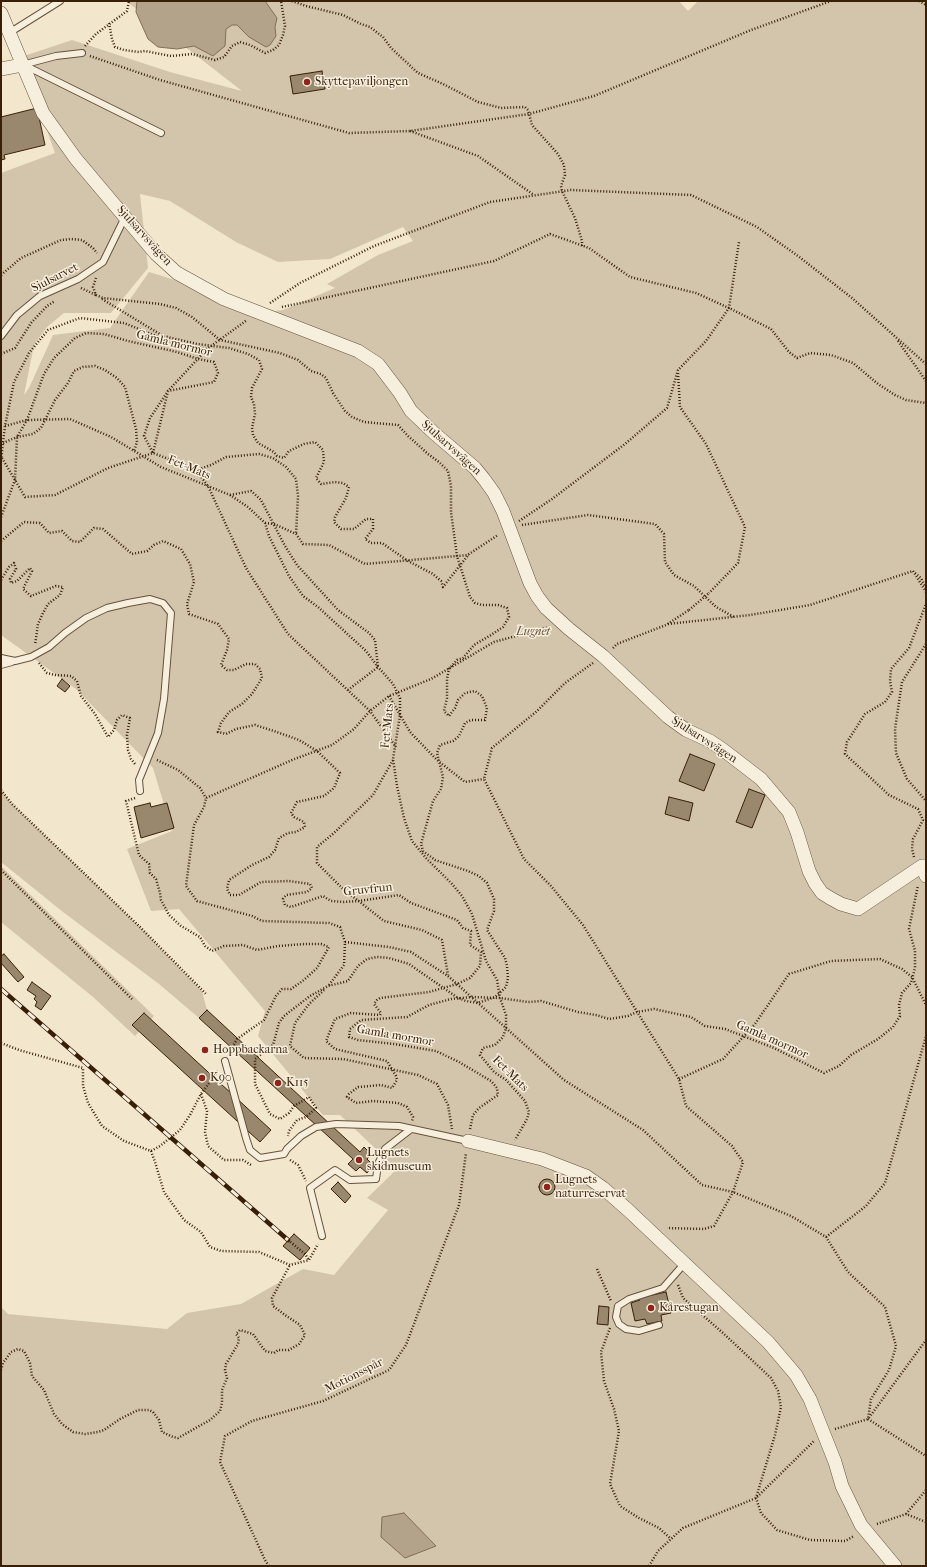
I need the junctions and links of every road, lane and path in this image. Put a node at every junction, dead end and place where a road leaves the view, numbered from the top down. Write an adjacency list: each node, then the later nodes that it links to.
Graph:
1 (60, 1): 10 (lane)
2 (129, 1): 9 (path)
3 (281, 1): 9 (path)
4 (292, 1): 14 (path)
5 (830, 1): 14 (path)
6 (918, 1): 7 (path)
7 (926, 6)
8 (1, 13): 10 (street, Sjulsarvsvägen)
9 (109, 23): 11 (path)
10 (9, 33): 12 (street, Sjulsarvsvägen)
11 (82, 53): 12 (lane); 15 (path)
12 (22, 65): 13 (street); 16 (lane); 19 (street, Sjulsarvsvägen)
13 (1, 69)
14 (529, 114): 15 (path); 17 (path)
15 (410, 130): 18 (path)
16 (161, 133)
17 (562, 191): 18 (path); 21 (path); 30 (path)
18 (534, 195): 28 (path)
19 (126, 216): 22 (lane, Sjulsarvet); 28 (street, Sjulsarvsvägen)
20 (739, 242): 27 (path)
21 (582, 246): 26 (path); 27 (path)
22 (102, 263): 23 (path); 29 (lane, Sjulsarvet); 31 (path)
23 (1, 275)
24 (76, 287): 32 (path)
25 (57, 299): 34 (path)
26 (279, 308)
27 (729, 308): 37 (path); 40 (path)
28 (258, 312): 31 (path); 57 (street, Sjulsarvsvägen)
29 (1, 336)
30 (895, 337): 36 (path); 38 (path)
31 (220, 340): 32 (path); 61 (path)
32 (211, 346): 33 (path); 62 (path)
33 (207, 349): 35 (path); 43 (path)
34 (1, 354)
35 (198, 359): 39 (path); 39 (path, Gamla mormor); 41 (path, Gamla mormor)
36 (926, 364)
37 (678, 370): 57 (path); 70 (path, bridge)
38 (926, 381)
39 (168, 391): 47 (path); 47 (path)
40 (926, 403)
41 (27, 420): 42 (path, Fet-Mats); 43 (path, Fet-Mats); 44 (path, Gamla mormor)
42 (45, 420): 44 (path); 46 (path, Fet-Mats); 46 (path)
43 (5, 426): 45 (path)
44 (17, 437): 45 (path); 51 (path, Gamla mormor)
45 (3, 443): 49 (path)
46 (134, 451): 48 (path, Fet-Mats)
47 (153, 452): 48 (path); 50 (path)
48 (142, 456): 51 (path); 52 (path, Fet-Mats)
49 (1, 459): 51 (path)
50 (197, 470): 52 (path); 58 (path)
51 (15, 480): 54 (path, Gamla mormor)
52 (208, 486): 53 (path, Fet-Mats); 79 (path)
53 (230, 495): 55 (path, Fet-Mats); 56 (path)
54 (1, 516)
55 (265, 524): 56 (path); 77 (path, Fet-Mats)
56 (274, 524): 58 (path); 77 (path)
57 (510, 528): 60 (path); 68 (path); 69 (street, Sjulsarvsvägen)
58 (296, 534): 62 (path)
59 (1, 541): 85 (path, Gruvfrun)
60 (469, 554): 61 (path); 63 (path)
61 (457, 556): 62 (path); 63 (path)
62 (408, 561): 63 (path)
63 (460, 566): 78 (path)
64 (913, 571): 65 (path); 66 (path); 68 (path)
65 (926, 588)
66 (926, 592)
67 (926, 604): 95 (path)
68 (734, 617): 70 (path)
69 (563, 623): 73 (street, Sjulsarvsvägen); 78 (path)
70 (666, 625): 71 (path)
71 (617, 644)
72 (926, 644): 93 (path)
73 (603, 656): 89 (path); 95 (street, Sjulsarvsvägen)
74 (1, 658): 75 (lane)
75 (16, 661): 76 (lane); 86 (lane)
76 (1, 665)
77 (378, 668): 79 (path); 80 (path, Fet-Mats)
78 (449, 668): 80 (path); 88 (path)
79 (348, 690): 82 (path)
80 (398, 692): 81 (path); 83 (path, Fet-Mats)
81 (389, 696): 82 (path); 83 (path)
82 (370, 711): 84 (path); 85 (path)
83 (400, 715): 84 (path, Fet-Mats); 88 (path)
84 (396, 747): 87 (path, Fet-Mats)
85 (317, 751): 92 (path); 96 (path, Gruvfrun)
86 (149, 756): 91 (lane); 92 (path)
87 (393, 759): 96 (path); 104 (path, Fet-Mats)
88 (440, 763): 89 (path); 104 (path)
89 (484, 779): 112 (path)
90 (1, 790): 103 (path)
91 (140, 791)
92 (206, 798): 97 (path)
93 (926, 801)
94 (1, 870): 109 (path)
95 (924, 871): 99 (path, Gamla mormor)
96 (359, 901): 98 (path); 100 (path, Gruvfrun)
97 (345, 942): 98 (path); 101 (path)
98 (448, 976): 100 (path)
99 (912, 977): 111 (path); 114 (path); 114 (path, Gamla mormor)
100 (457, 984): 102 (path, Gruvfrun); 105 (path)
101 (328, 986): 102 (path); 119 (path); 127 (path)
102 (443, 988): 106 (path); 119 (path, Gruvfrun)
103 (206, 994)
104 (499, 994): 107 (path); 108 (path, Fet-Mats)
105 (472, 997): 106 (path, Gamla mormor); 107 (path, Gamla mormor); 110 (path)
106 (458, 998): 110 (path); 124 (path, Gamla mormor)
107 (495, 998): 108 (path, Gamla mormor); 110 (path)
108 (500, 998): 112 (path, Gamla mormor); 113 (path, Fet-Mats)
109 (132, 999)
110 (478, 1003): 113 (path)
111 (926, 1005)
112 (637, 1012): 114 (path, Gamla mormor); 120 (path)
113 (506, 1028): 125 (path, Fet-Mats); 130 (path)
114 (743, 1036): 120 (path)
115 (926, 1036): 133 (path)
116 (237, 1039): 118 (path)
117 (1, 1043): 126 (path)
118 (225, 1060): 121 (path); 127 (lane)
119 (393, 1069): 122 (path); 123 (path)
120 (679, 1079): 130 (path)
121 (201, 1094): 126 (path); 128 (path)
122 (411, 1129): 123 (lane); 127 (lane); 129 (lane)
123 (454, 1138): 124 (lane); 155 (path, Motionsspår)
124 (468, 1142): 125 (street)
125 (506, 1150): 131 (street)
126 (151, 1151): 137 (path)
127 (286, 1156): 129 (path)
128 (253, 1166)
129 (310, 1188): 132 (lane)
130 (733, 1192): 131 (path); 133 (path)
131 (646, 1228): 136 (street)
132 (322, 1236): 135 (path)
133 (826, 1237): 145 (path)
134 (288, 1240): 135 (path)
135 (309, 1260): 137 (path)
136 (684, 1264): 139 (lane); 146 (street)
137 (290, 1265): 144 (path)
138 (597, 1269): 140 (path)
139 (674, 1275): 142 (lane); 149 (path)
140 (612, 1304)
141 (612, 1321): 154 (path)
142 (659, 1325)
143 (926, 1340): 145 (path)
144 (1, 1370)
145 (868, 1419): 146 (path); 147 (path)
146 (824, 1433): 149 (path); 157 (street)
147 (926, 1456)
148 (926, 1490): 150 (path)
149 (756, 1498): 153 (path); 154 (path)
150 (906, 1514): 151 (path); 152 (path)
151 (926, 1522)
152 (873, 1526)
153 (854, 1536)
154 (671, 1539): 156 (path)
155 (269, 1566)
156 (649, 1566)
157 (895, 1566)

